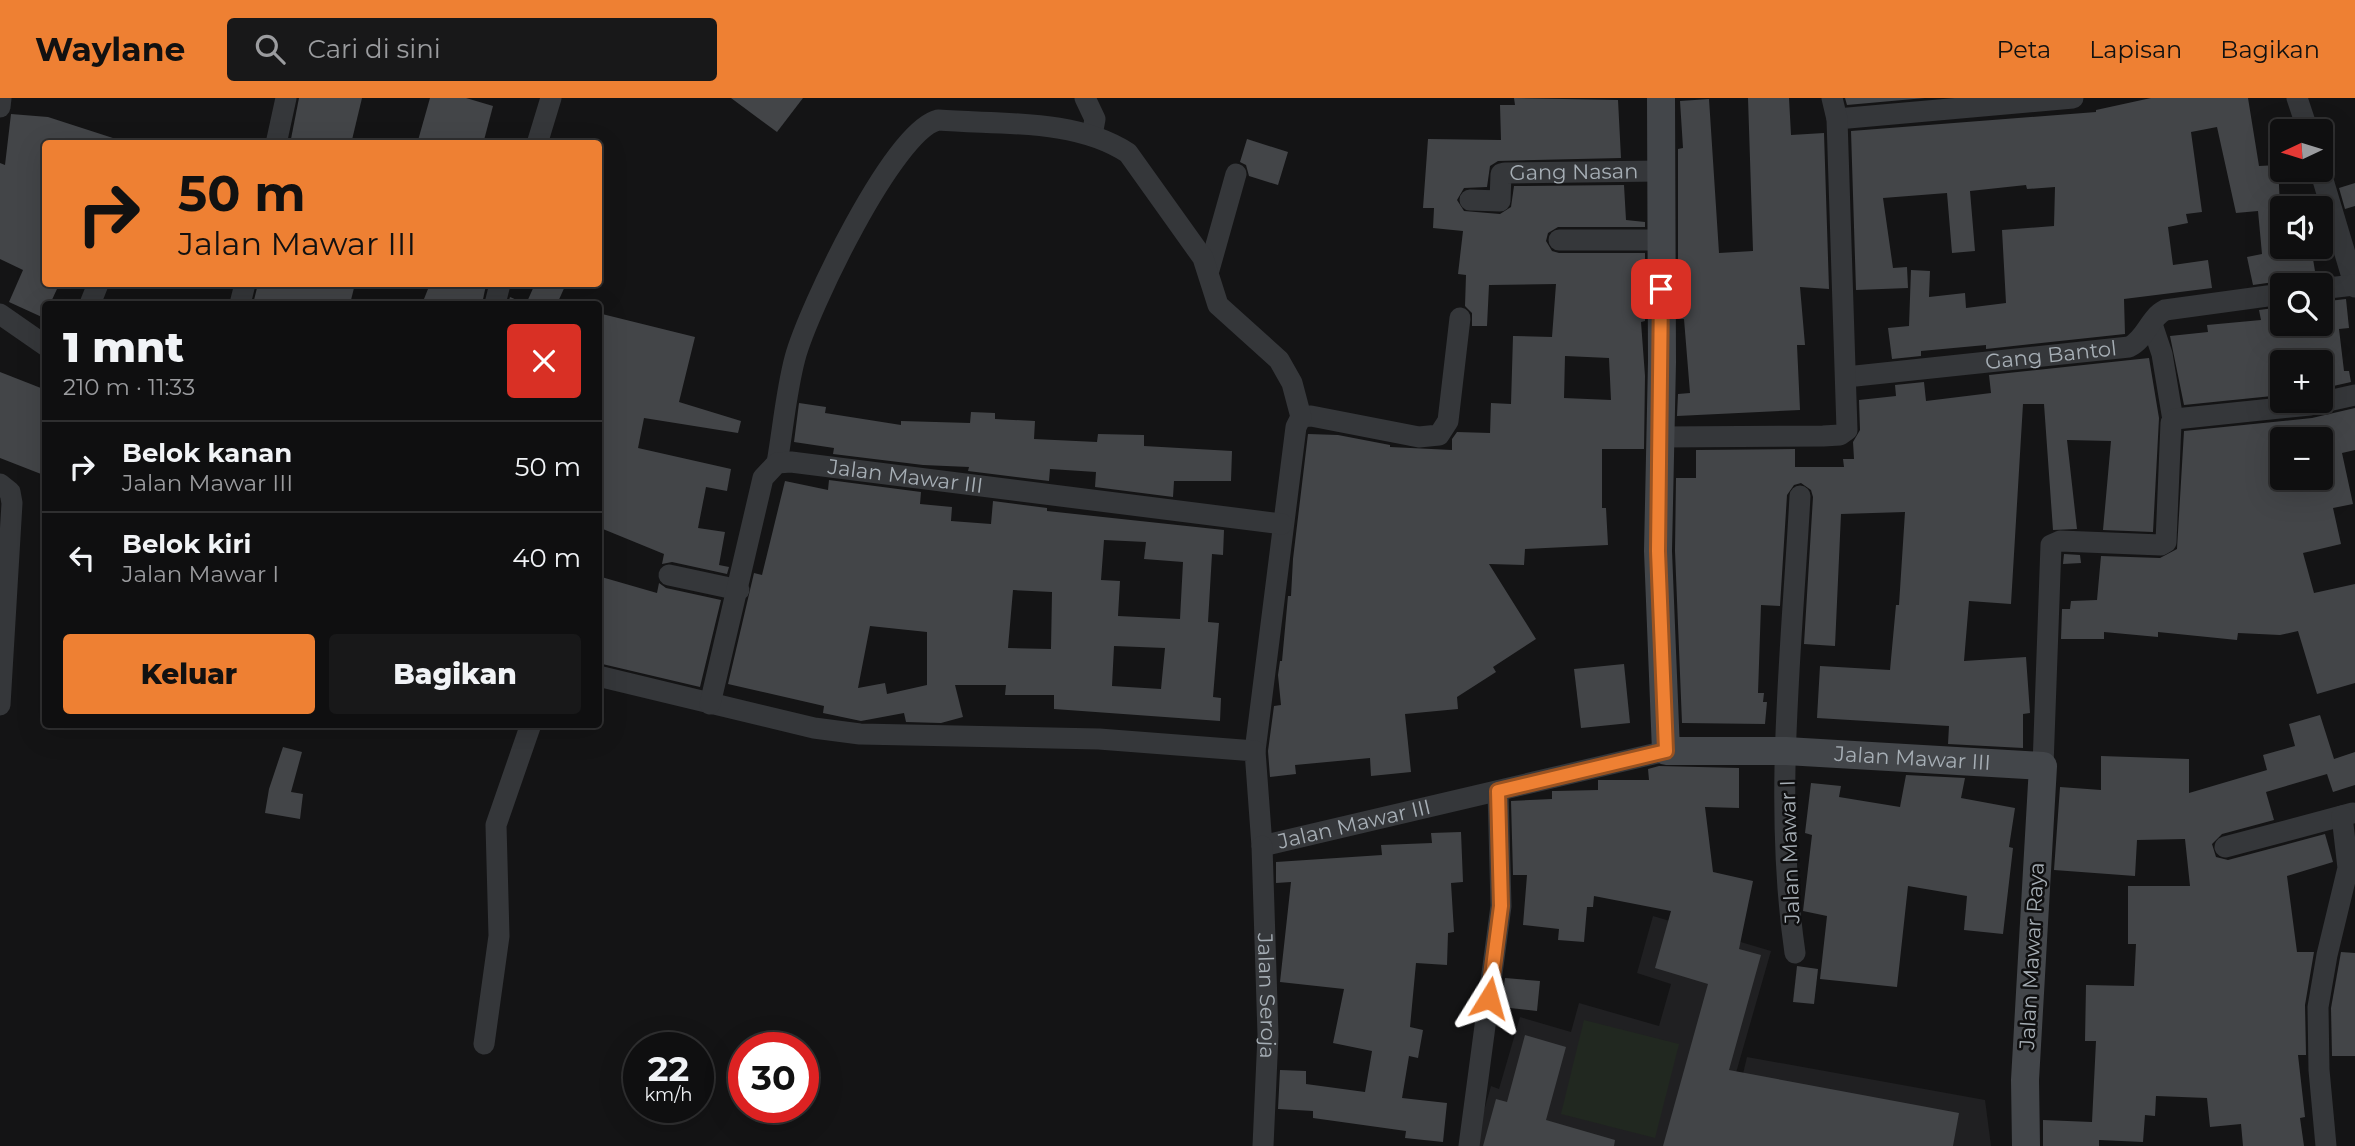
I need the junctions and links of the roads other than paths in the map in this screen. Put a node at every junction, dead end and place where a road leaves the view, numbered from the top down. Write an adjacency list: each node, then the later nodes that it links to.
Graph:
1 (1, 98): 9 (street)
2 (286, 98): 13 (street)
3 (551, 98): 14 (street)
4 (1085, 98): 12 (street)
5 (1661, 98): 15 (street)
6 (1832, 98): 11 (street)
7 (2073, 98): 11 (street)
8 (2302, 99): 10 (street)
9 (0, 107)
10 (2306, 119)
11 (1837, 120): 30 (street)
12 (1092, 135): 22 (street); 35 (street)
13 (277, 140)
14 (538, 140)
15 (1660, 171): 18 (street, Gang Nasan); 21 (street)
16 (1236, 174): 22 (street)
17 (2325, 182): 19 (street)
18 (1470, 200)
19 (2348, 235): 23 (street)
20 (1559, 240): 21 (street)
21 (1661, 240): 34 (street)
22 (1209, 270): 32 (street)
23 (2355, 286): 24 (street)
24 (2333, 288)
25 (2270, 296): 28 (street, Gang Bantol)
26 (0, 314): 29 (street)
27 (1460, 318): 32 (street)
28 (2152, 324): 30 (street, Gang Bantol); 33 (street)
29 (42, 343)
30 (1846, 377): 34 (street)
31 (2355, 395): 33 (street)
32 (1301, 417): 38 (street, Jalan Mawar III)
33 (2173, 420): 49 (street)
34 (1660, 437): 47 (street)
35 (777, 463): 38 (street, Jalan Mawar III); 40 (street)
36 (0, 484): 41 (street)
37 (1800, 496): 48 (street, Jalan Mawar I)
38 (1282, 524): 46 (street, Jalan Mawar III)
39 (669, 575): 40 (street)
40 (738, 590): 43 (street)
41 (2, 666): 44 (street)
42 (602, 677): 43 (street)
43 (709, 704): 46 (street)
44 (0, 705)
45 (530, 728): 55 (street)
46 (1255, 751): 52 (street, Jalan Mawar III)
47 (1666, 751): 48 (street, Jalan Mawar III); 50 (street, Jalan Mawar III)
48 (1786, 751): 49 (street, Jalan Mawar III); 54 (street, Jalan Mawar I)
49 (2043, 766): 58 (street, Jalan Mawar Raya)
50 (1498, 791): 52 (street, Jalan Mawar III); 57 (street)
51 (2348, 814): 53 (street); 59 (street)
52 (1262, 846): 56 (street, Jalan Seroja)
53 (2225, 847)
54 (1796, 953)
55 (484, 1044)
56 (1263, 1146)
57 (1469, 1146)
58 (2026, 1146)
59 (2326, 1146)

